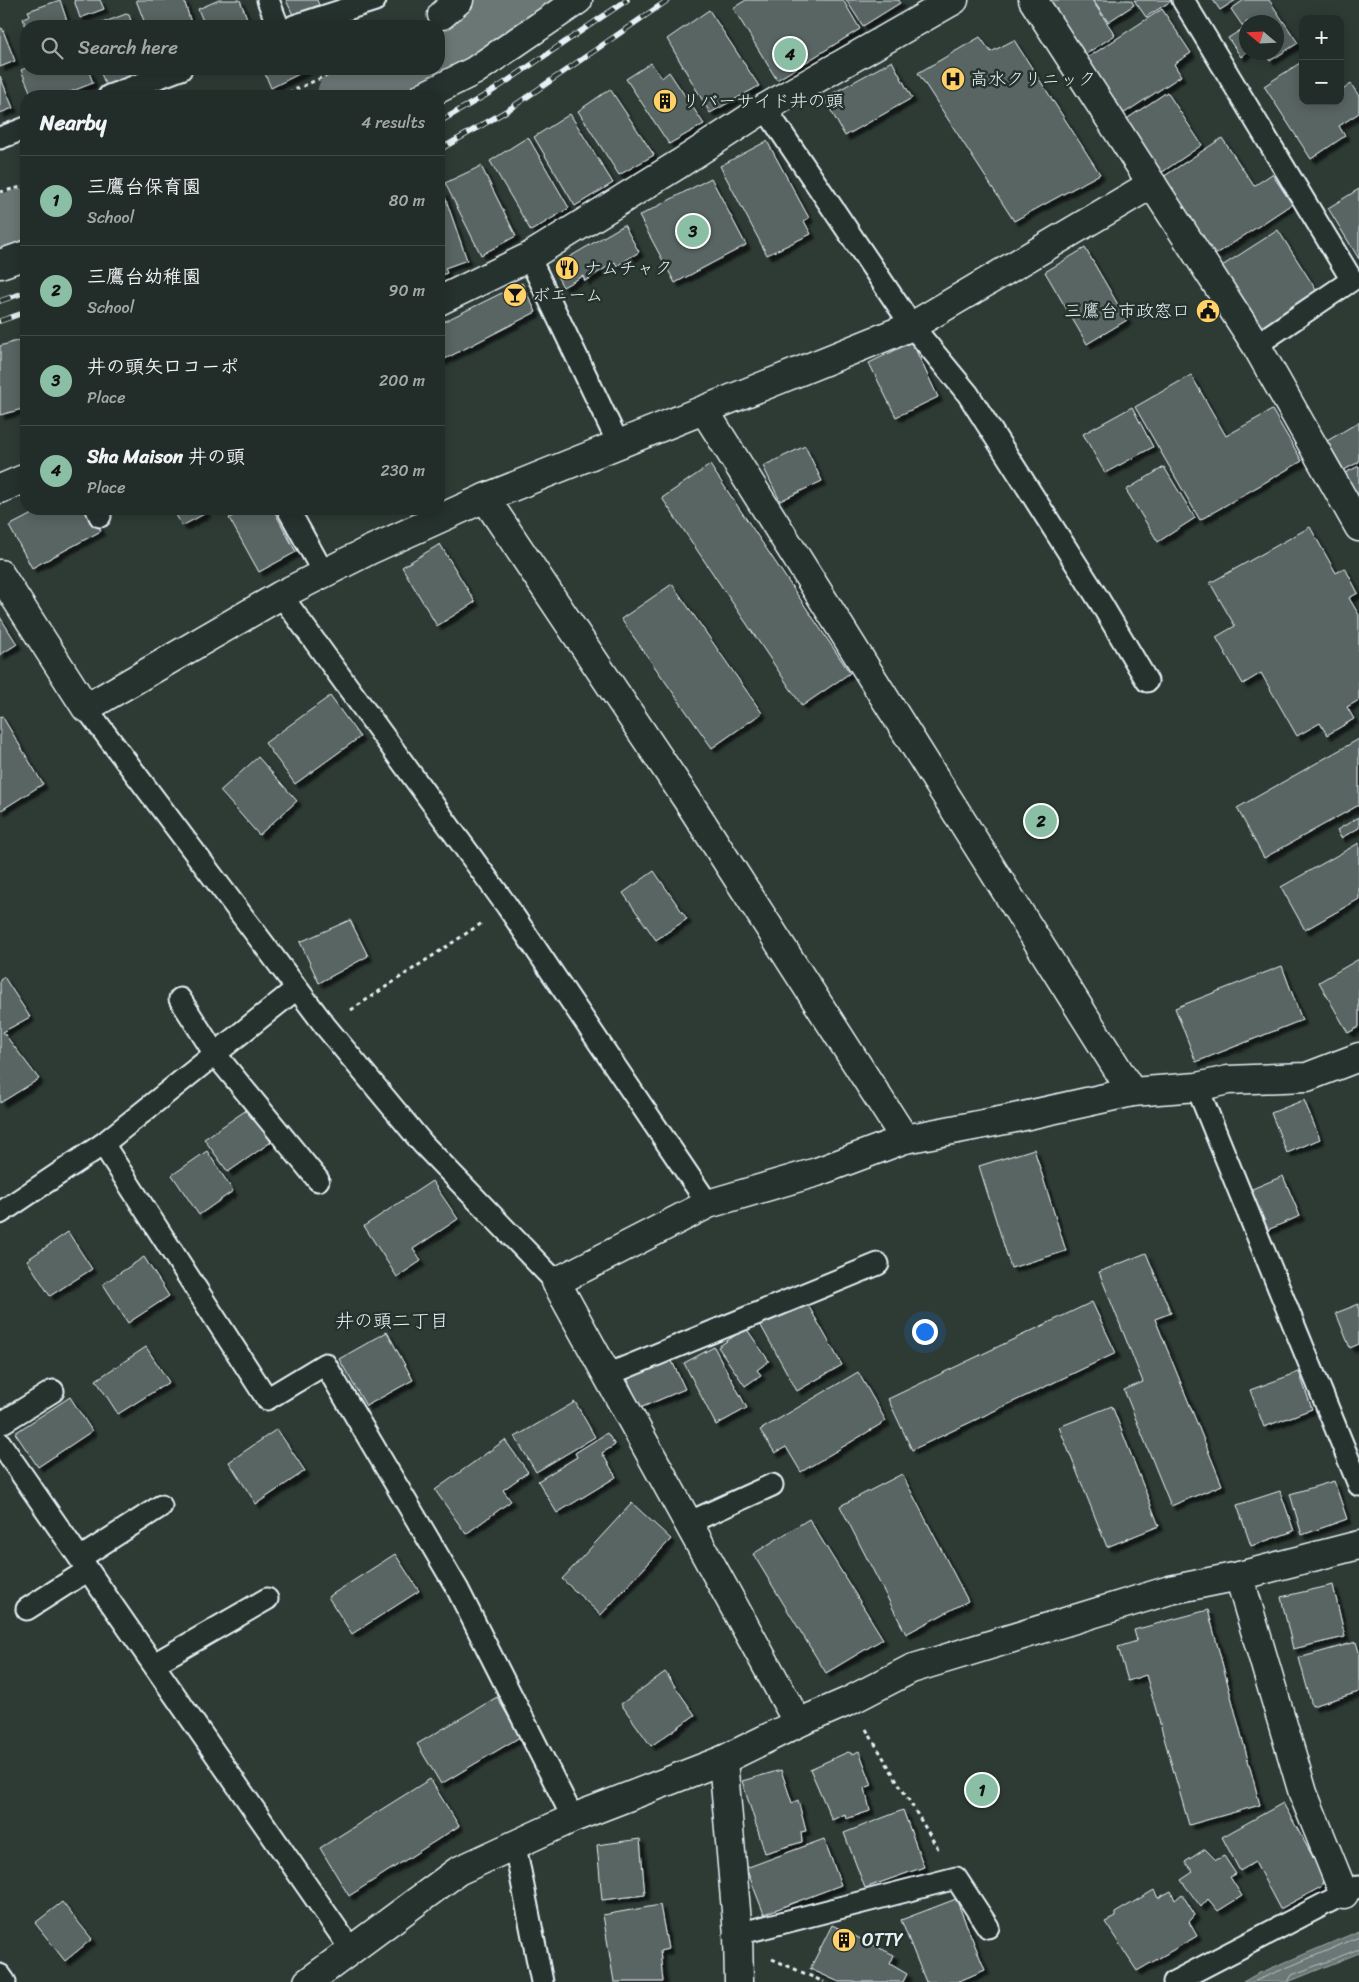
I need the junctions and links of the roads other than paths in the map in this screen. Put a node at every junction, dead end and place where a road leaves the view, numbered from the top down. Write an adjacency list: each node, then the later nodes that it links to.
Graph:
1 (268, 0): 7 (lane)
2 (375, 0): 8 (lane)
3 (578, 0): 11 (street)
4 (954, 0): 12 (street)
5 (1033, 0): 15 (street)
6 (1183, 0): 21 (lane)
7 (276, 20)
8 (313, 20)
9 (165, 75): 10 (lane)
10 (125, 90)
11 (436, 90)
12 (765, 108): 17 (street); 20 (lane)
13 (20, 130): 14 (lane)
14 (0, 138)
15 (1152, 184): 20 (street); 21 (street)
16 (20, 257): 18 (street)
17 (529, 257): 19 (street); 23 (lane)
18 (0, 264)
19 (445, 298)
20 (912, 326): 22 (street); 32 (lane)
21 (1256, 345): 28 (street)
22 (704, 410): 23 (street); 39 (street)
23 (618, 445): 26 (street)
24 (20, 481): 25 (street)
25 (0, 489)
26 (485, 498): 29 (street); 40 (street)
27 (291, 515): 29 (lane)
28 (1359, 527)
29 (323, 572): 31 (street)
30 (1, 577): 33 (street)
31 (281, 594): 33 (street); 43 (lane)
32 (1147, 682)
33 (86, 708): 34 (lane)
34 (296, 989): 36 (lane); 46 (lane)
35 (180, 999): 36 (lane)
36 (215, 1054): 41 (lane); 42 (lane)
37 (1359, 1056): 38 (street)
38 (1197, 1087): 39 (street); 52 (lane)
39 (1132, 1092): 40 (street)
40 (905, 1139): 43 (street)
41 (103, 1144): 44 (lane); 63 (lane)
42 (318, 1180)
43 (708, 1204): 46 (street)
44 (0, 1213)
45 (878, 1264): 47 (lane)
46 (556, 1282): 47 (street)
47 (607, 1375): 54 (street)
48 (53, 1391): 49 (lane)
49 (0, 1424)
50 (0, 1443): 56 (lane)
51 (772, 1485): 54 (lane)
52 (1359, 1485)
53 (161, 1506): 56 (lane)
54 (688, 1524): 61 (street)
55 (1359, 1545): 57 (street)
56 (84, 1564): 59 (lane); 60 (lane)
57 (1239, 1576): 61 (street); 65 (street)
58 (267, 1599): 60 (lane)
59 (26, 1609)
60 (154, 1664): 68 (lane)
61 (798, 1723): 62 (street)
62 (723, 1760): 63 (street); 67 (street)
63 (573, 1818): 64 (street)
64 (515, 1846): 68 (street); 72 (lane)
65 (1352, 1890): 74 (lane)
66 (988, 1927): 67 (lane)
67 (739, 1939): 73 (street)
68 (352, 1951): 71 (street)
69 (0, 1975): 70 (lane)
70 (5, 1982)
71 (308, 1982)
72 (542, 1982)
73 (739, 1982)
74 (1174, 1982)

